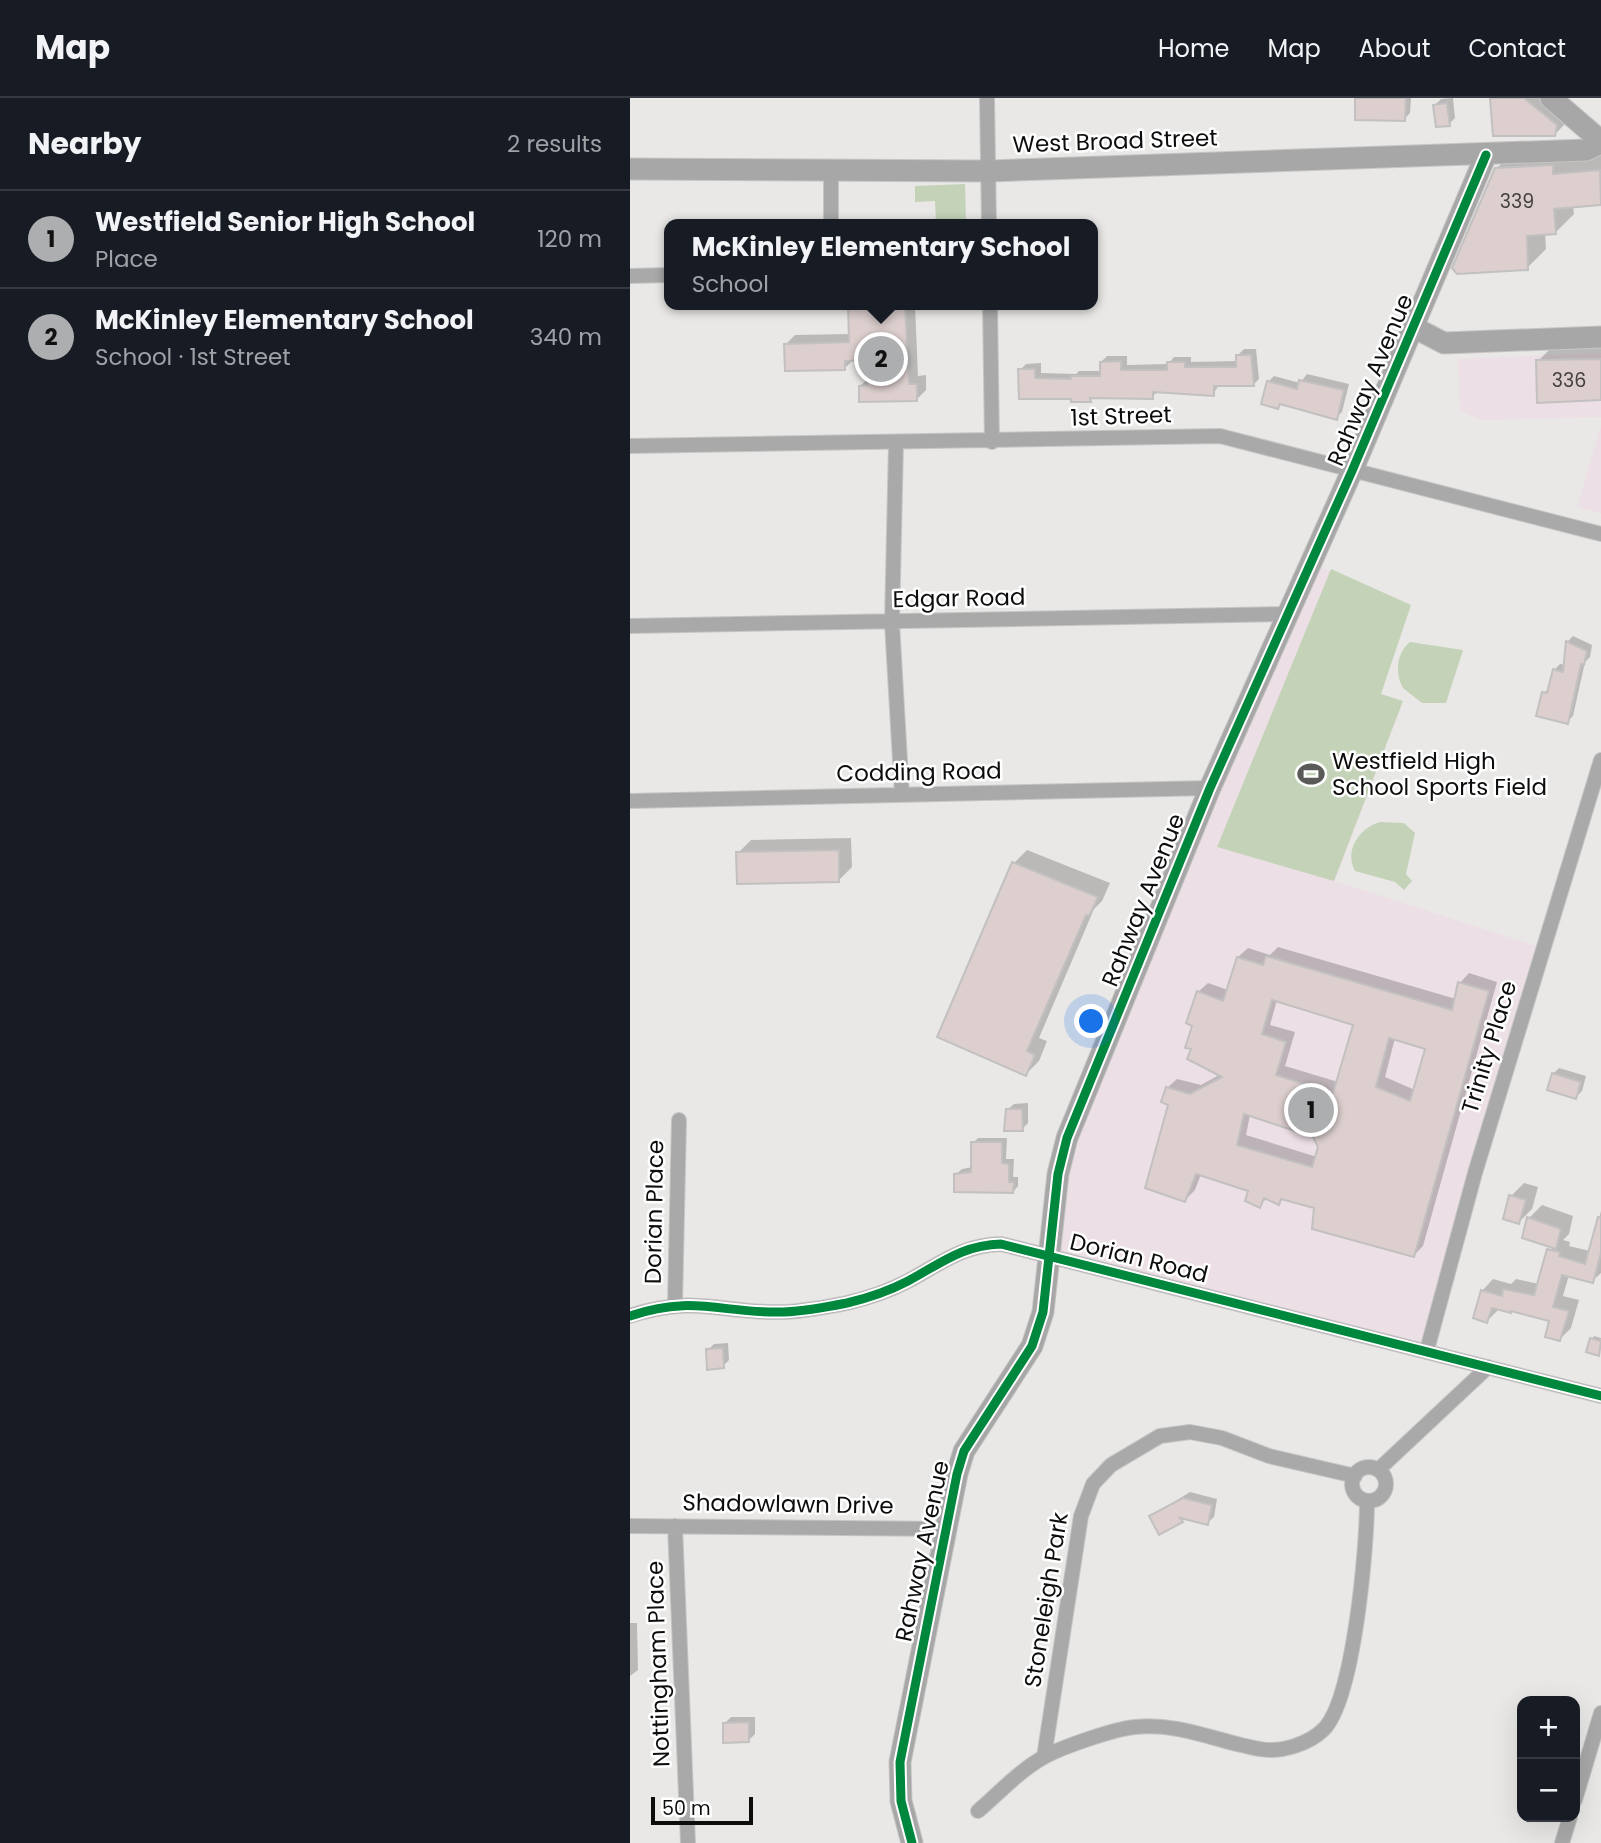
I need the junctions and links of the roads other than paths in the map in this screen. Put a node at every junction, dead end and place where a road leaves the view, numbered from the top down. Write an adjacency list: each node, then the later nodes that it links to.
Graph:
1 (987, 98): 7 (street)
2 (1551, 98): 3 (street)
3 (1601, 142): 4 (street, West Broad Street)
4 (1486, 155): 7 (street, West Broad Street); 13 (street, Rahway Avenue)
5 (630, 169): 6 (street, West Broad Street)
6 (831, 170): 7 (street, West Broad Street); 8 (street)
7 (989, 171): 9 (street)
8 (831, 219)
9 (989, 219)
10 (664, 275): 11 (street)
11 (630, 276)
12 (990, 310): 15 (street)
13 (1413, 327): 14 (street); 18 (street, Rahway Avenue)
14 (1601, 337)
15 (992, 442): 16 (street, 1st Street); 18 (street, 1st Street)
16 (896, 443): 17 (street, 1st Street); 21 (street)
17 (630, 446)
18 (1352, 471): 19 (street, 1st Street); 20 (street, Rahway Avenue)
19 (1601, 534)
20 (1289, 614): 21 (street, Edgar Road); 24 (street, Rahway Avenue)
21 (892, 623): 22 (street, Edgar Road); 25 (street)
22 (630, 626)
23 (1601, 760): 31 (street, Trinity Place)
24 (1210, 788): 25 (street, Codding Road); 28 (street, Rahway Avenue)
25 (902, 795): 26 (street, Codding Road)
26 (630, 801)
27 (679, 1119): 29 (street, Dorian Place)
28 (1050, 1256): 29 (street, Dorian Road); 31 (street, Dorian Road); 39 (street, Rahway Avenue)
29 (675, 1304): 30 (street, Dorian Road)
30 (630, 1316)
31 (1427, 1350): 32 (street, Dorian Road)
32 (1488, 1367): 33 (street, Dorian Road); 34 (street, Stoneleigh Park)
33 (1601, 1396)
34 (1378, 1470): 35 (street, Stoneleigh Park); 36 (street)
35 (1354, 1476): 36 (street); 41 (street, Stoneleigh Park)
36 (1367, 1501): 41 (street)
37 (630, 1526): 38 (street, Shadowlawn Drive)
38 (675, 1526): 39 (street, Shadowlawn Drive); 45 (street, Nottingham Place)
39 (946, 1529): 46 (street, Rahway Avenue)
40 (1601, 1713): 42 (street)
41 (1044, 1757): 43 (street)
42 (1580, 1783)
43 (978, 1811)
44 (1568, 1822): 47 (street)
45 (688, 1843)
46 (912, 1843)
47 (1562, 1843)

